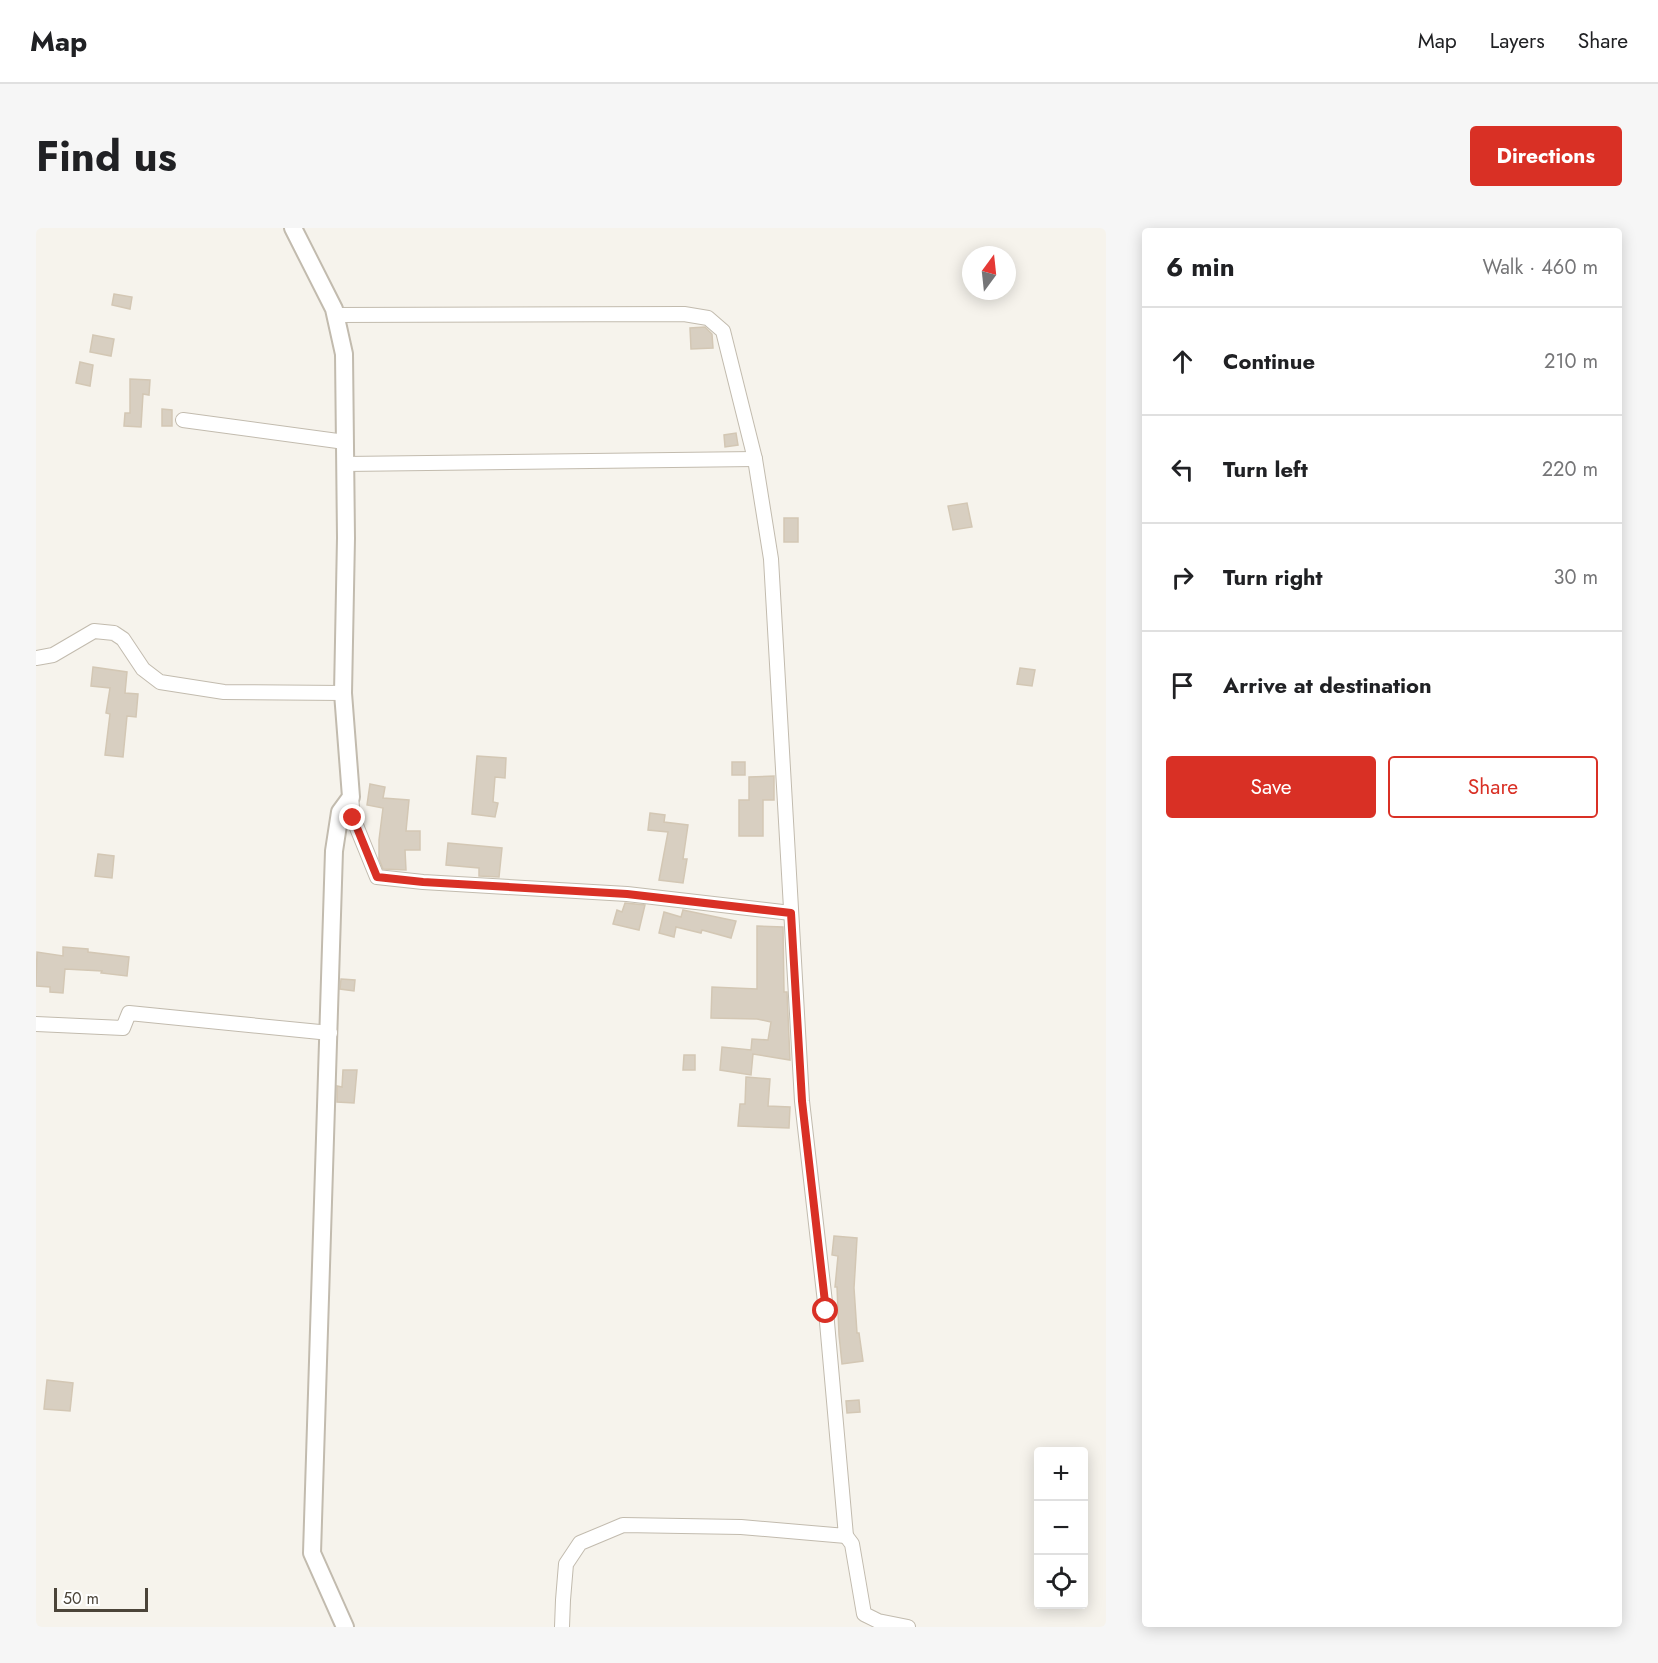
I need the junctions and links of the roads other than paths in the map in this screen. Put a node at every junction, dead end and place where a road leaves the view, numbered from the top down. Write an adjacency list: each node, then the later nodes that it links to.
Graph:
1 (293, 228): 2 (street)
2 (335, 315): 4 (street); 5 (street)
3 (183, 420): 4 (street)
4 (345, 442): 6 (street)
5 (755, 459): 6 (street); 10 (street)
6 (345, 464): 8 (street)
7 (36, 658): 8 (street)
8 (343, 693): 9 (street)
9 (351, 797): 10 (street); 12 (street)
10 (791, 913): 13 (street)
11 (36, 1024): 12 (street)
12 (330, 1033): 14 (street)
13 (846, 1536): 15 (street); 16 (street)
14 (345, 1627)
15 (562, 1627)
16 (908, 1627)

